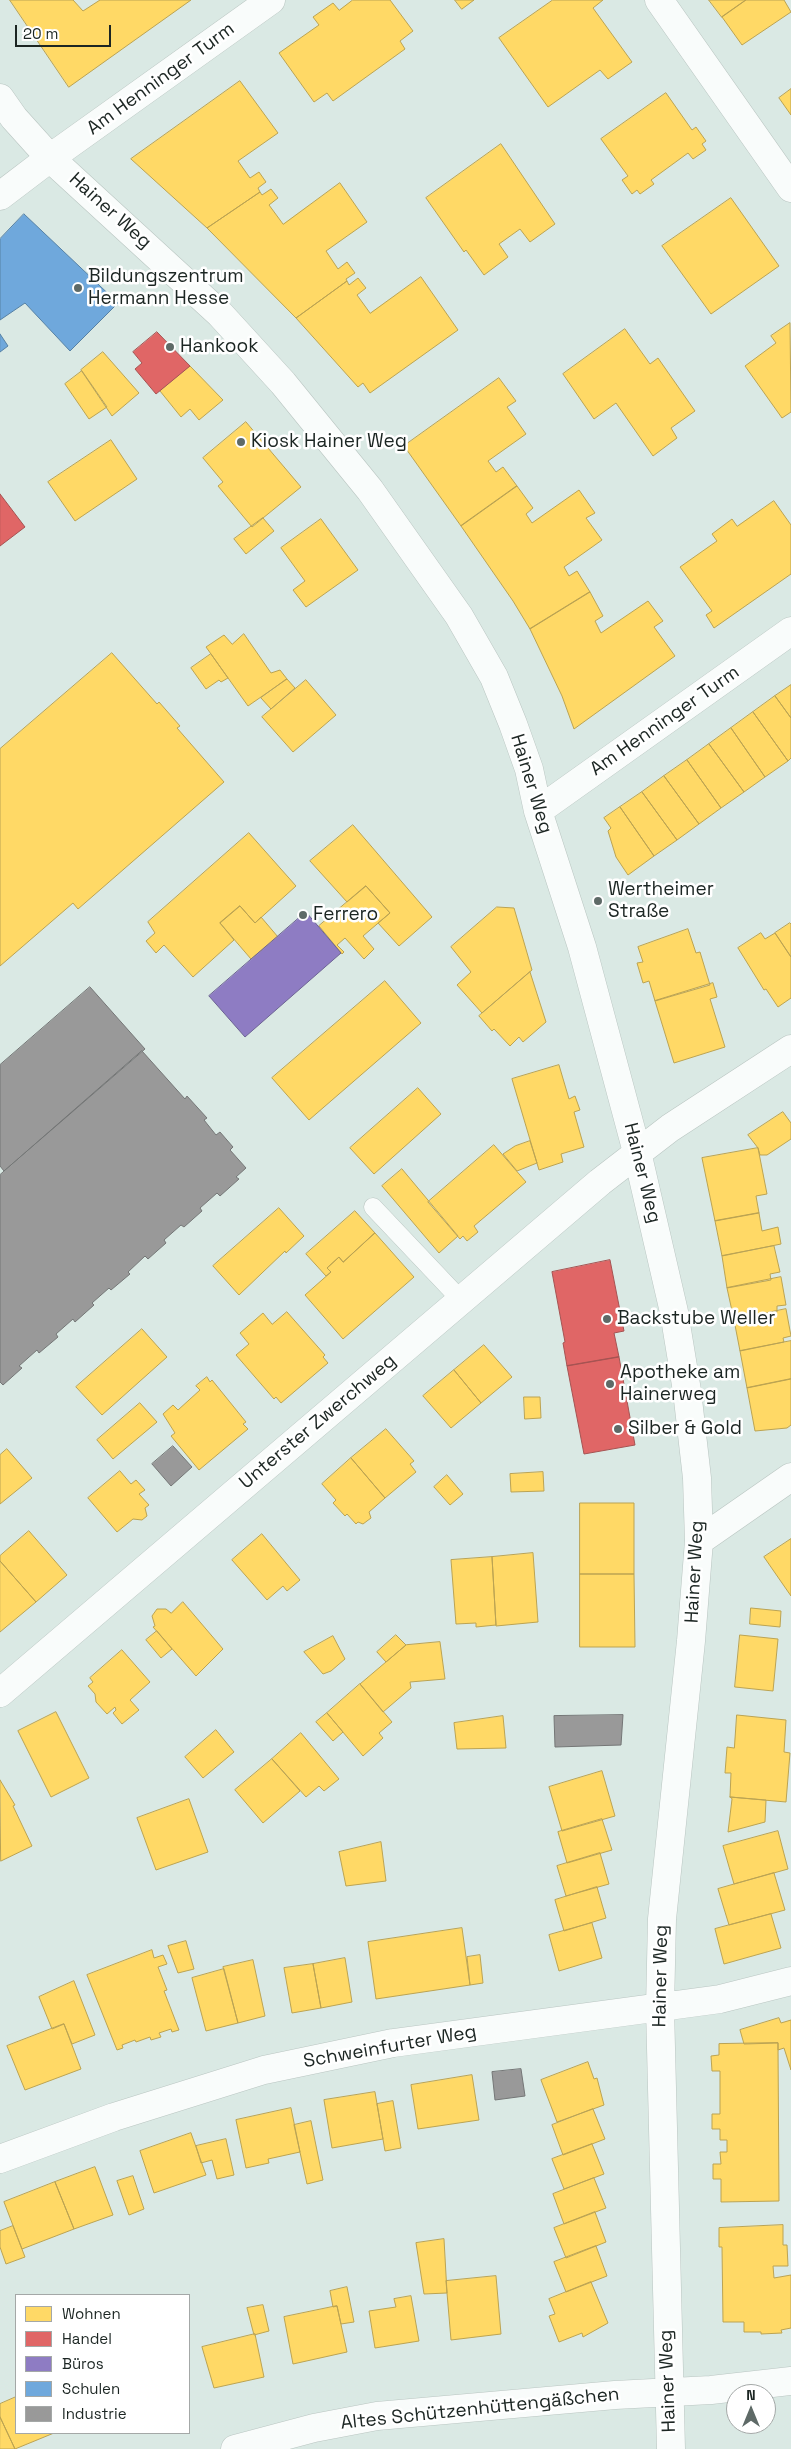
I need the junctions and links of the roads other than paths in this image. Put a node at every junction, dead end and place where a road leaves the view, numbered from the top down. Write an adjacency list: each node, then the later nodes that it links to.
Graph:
1 (271, 0): 4 (street, Am Henninger Turm)
2 (659, 0): 5 (street)
3 (0, 98): 4 (street, Hainer Weg)
4 (50, 158): 6 (street, Am Henninger Turm); 8 (street, Hainer Weg)
5 (791, 188)
6 (0, 196)
7 (791, 631): 8 (street, Am Henninger Turm)
8 (538, 811): 10 (street, Hainer Weg)
9 (791, 1049): 10 (street)
10 (637, 1152): 12 (street, Unterster Zwerchweg); 14 (street, Hainer Weg)
11 (373, 1207): 12 (lane)
12 (461, 1300): 15 (street, Unterster Zwerchweg)
13 (791, 1477): 14 (street)
14 (699, 1541): 17 (street, Hainer Weg)
15 (0, 1693)
16 (791, 1981): 17 (street, Schweinfurter Weg)
17 (660, 2008): 18 (street, Schweinfurter Weg); 20 (street, Hainer Weg)
18 (0, 2159)
19 (791, 2381): 20 (street, Altes Schützenhüttengäßchen)
20 (668, 2393): 21 (street, Altes Schützenhüttengäßchen); 22 (street, Hainer Weg)
21 (235, 2449)
22 (671, 2449)

